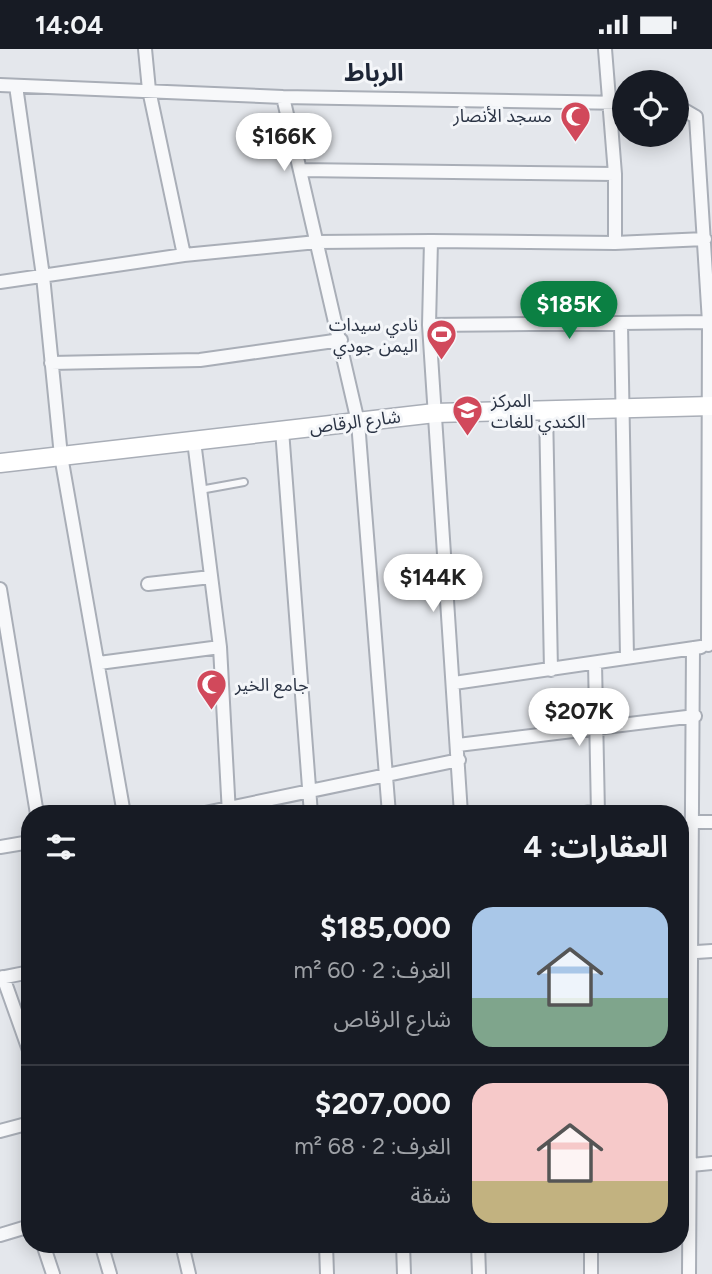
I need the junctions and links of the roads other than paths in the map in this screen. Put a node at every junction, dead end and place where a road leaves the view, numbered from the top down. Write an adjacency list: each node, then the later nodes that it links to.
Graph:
1 (145, 49): 5 (street)
2 (605, 49): 7 (street)
3 (0, 85): 4 (street)
4 (16, 86): 5 (street); 17 (street)
5 (149, 90): 6 (street); 16 (street)
6 (283, 97): 7 (street); 10 (street)
7 (607, 102): 8 (street); 11 (street)
8 (612, 102)
9 (689, 113): 12 (street)
10 (300, 170): 11 (street); 14 (street)
11 (615, 174): 15 (street)
12 (705, 239): 15 (street); 19 (street)
13 (431, 241): 14 (street); 15 (street); 20 (street)
14 (317, 242): 16 (street); 22 (street)
15 (615, 243)
16 (184, 255): 17 (street)
17 (43, 276): 18 (street); 23 (street)
18 (0, 282)
19 (709, 322): 21 (street); 24 (street)
20 (429, 325): 21 (street); 27 (street)
21 (621, 325): 25 (street)
22 (341, 340): 23 (street); 28 (street)
23 (51, 363): 31 (street)
24 (711, 406): 25 (street, شارع الرقاص); 38 (street)
25 (624, 407): 26 (street, شارع الرقاص); 41 (street)
26 (546, 409): 27 (street, شارع الرقاص); 44 (street)
27 (435, 413): 28 (street, شارع الرقاص); 45 (street)
28 (358, 422): 29 (street, شارع الرقاص); 50 (street)
29 (282, 431): 30 (street, شارع الرقاص); 51 (street)
30 (194, 441): 31 (street, شارع الرقاص); 34 (street)
31 (61, 456): 32 (street, شارع الرقاص); 42 (street)
32 (0, 463)
33 (243, 482): 34 (lane)
34 (200, 491): 35 (street)
35 (211, 577): 36 (street); 39 (street)
36 (148, 584)
37 (0, 589): 52 (street)
38 (710, 645): 40 (street)
39 (220, 647): 42 (street); 54 (street)
40 (693, 649): 41 (street); 46 (street)
41 (627, 657): 43 (street)
42 (99, 663): 53 (street)
43 (595, 663): 44 (street); 47 (street)
44 (551, 670): 45 (street)
45 (454, 683): 48 (street)
46 (695, 716): 47 (street); 61 (street)
47 (596, 729): 48 (street); 59 (street)
48 (458, 745): 49 (street)
49 (459, 760): 50 (street); 58 (street)
50 (388, 776): 51 (street); 57 (street)
51 (311, 793): 55 (street); 56 (street)
52 (36, 805)
53 (123, 805)
54 (228, 805)
55 (256, 805)
56 (311, 805)
57 (390, 805)
58 (461, 805)
59 (598, 805)
60 (712, 821): 61 (street)
61 (694, 822): 64 (street)
62 (21, 844): 63 (street)
63 (0, 847)
64 (689, 903)
65 (712, 951): 66 (street)
66 (689, 952)
67 (21, 974): 68 (street)
68 (1, 978): 69 (street)
69 (21, 1030)
70 (21, 1126): 71 (street)
71 (0, 1132)
72 (712, 1163): 73 (street)
73 (689, 1166)
74 (21, 1229): 75 (street)
75 (0, 1235)
76 (47, 1253): 84 (street)
77 (104, 1253): 85 (street)
78 (184, 1253): 86 (street)
79 (326, 1253): 87 (street)
80 (403, 1253): 88 (street)
81 (479, 1253): 89 (street)
82 (591, 1253): 90 (street)
83 (688, 1253): 91 (street)
84 (54, 1274)
85 (110, 1274)
86 (189, 1274)
87 (327, 1274)
88 (404, 1274)
89 (480, 1274)
90 (591, 1274)
91 (689, 1274)

